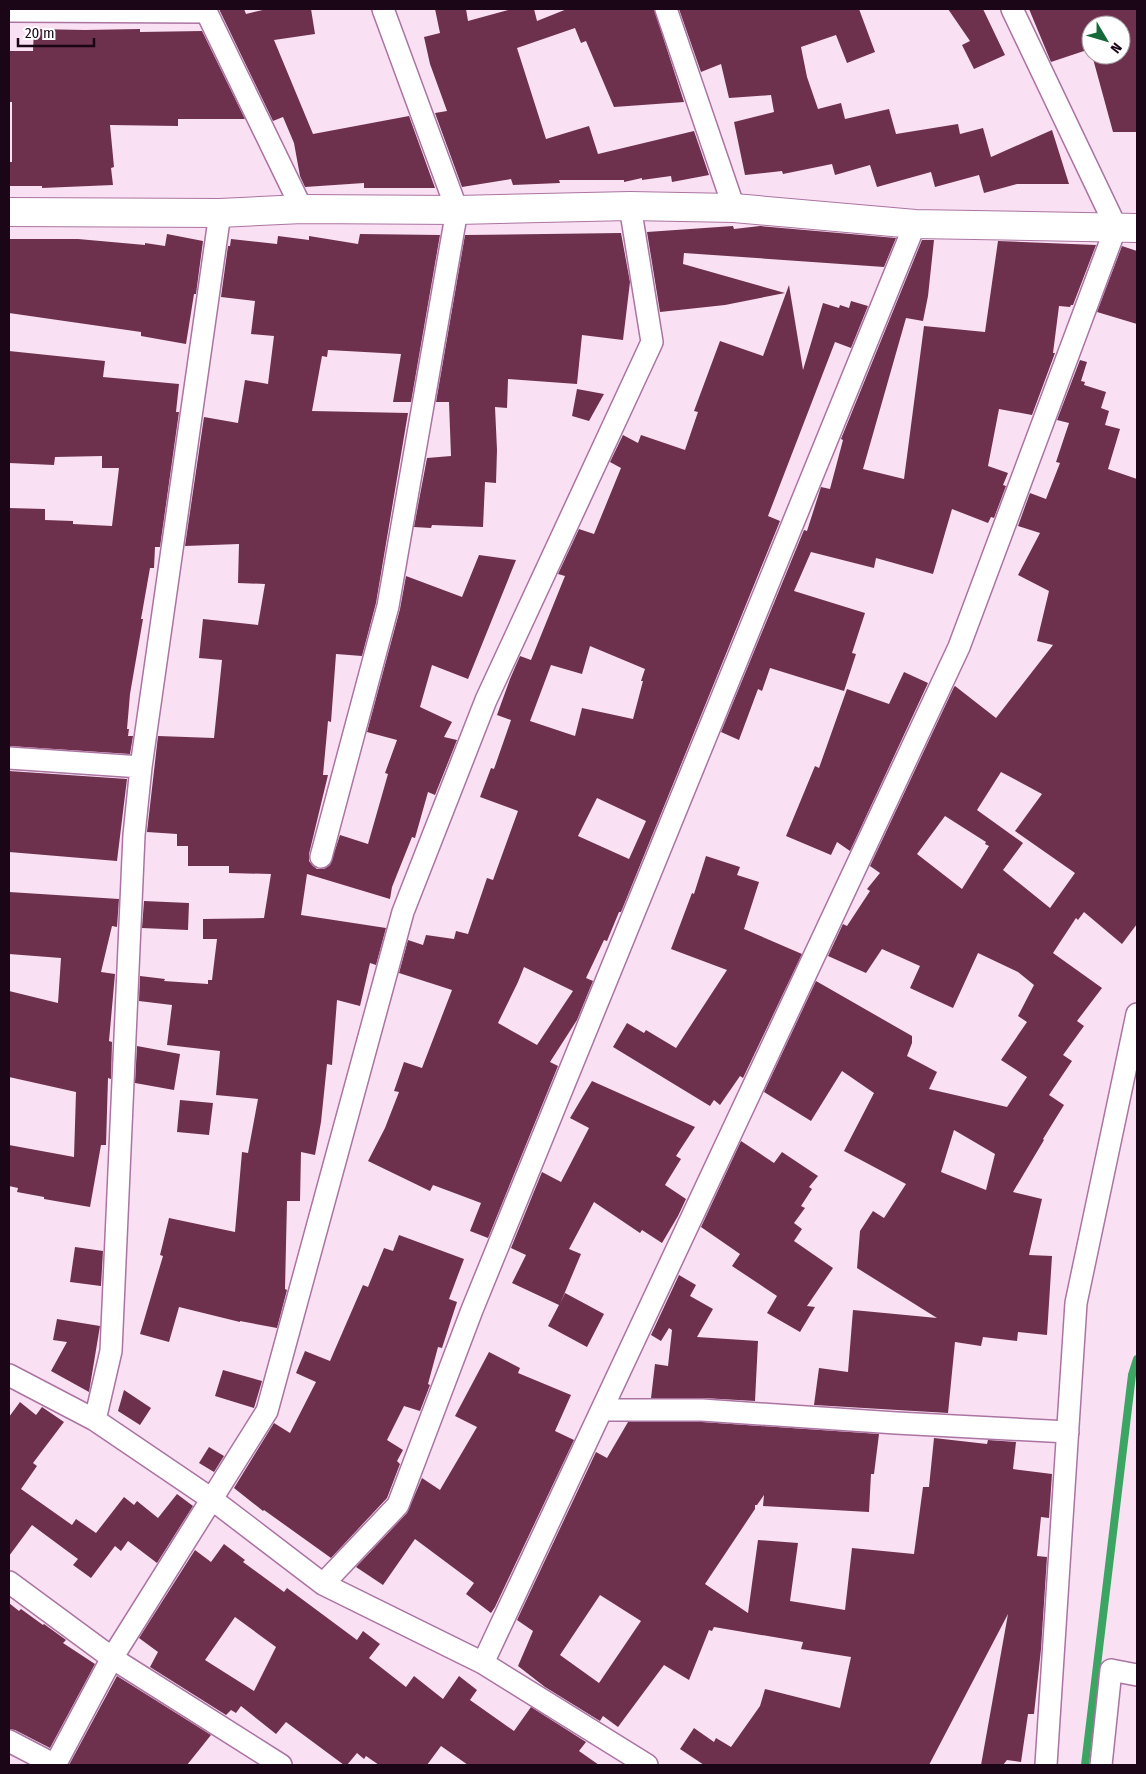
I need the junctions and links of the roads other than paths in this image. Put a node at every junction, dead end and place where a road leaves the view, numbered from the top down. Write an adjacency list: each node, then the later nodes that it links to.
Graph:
1 (383, 9): 9 (street)
2 (666, 9): 7 (street)
3 (1012, 9): 13 (street)
4 (206, 10): 5 (street); 8 (street)
5 (9, 11)
6 (630, 206): 7 (street); 9 (street); 22 (street)
7 (734, 208): 12 (street)
8 (302, 209): 9 (street); 11 (street)
9 (457, 210): 16 (street)
10 (9, 212): 11 (street)
11 (220, 213): 15 (street)
12 (914, 224): 13 (street); 24 (street)
13 (1127, 227): 19 (street)
14 (9, 758): 15 (street)
15 (141, 767): 20 (street)
16 (321, 857)
17 (1137, 1014): 21 (street)
18 (9, 1375): 20 (street)
19 (602, 1410): 21 (street); 26 (street)
20 (94, 1420): 22 (street)
21 (1068, 1432): 32 (street)
22 (213, 1500): 24 (street); 25 (street)
23 (9, 1582): 25 (street)
24 (323, 1584): 26 (street)
25 (112, 1658): 29 (street); 30 (street)
26 (483, 1663): 31 (street)
27 (1137, 1675): 33 (street)
28 (9, 1741): 29 (street)
29 (55, 1765)
30 (281, 1765)
31 (647, 1765)
32 (1046, 1765)
33 (1101, 1765)

